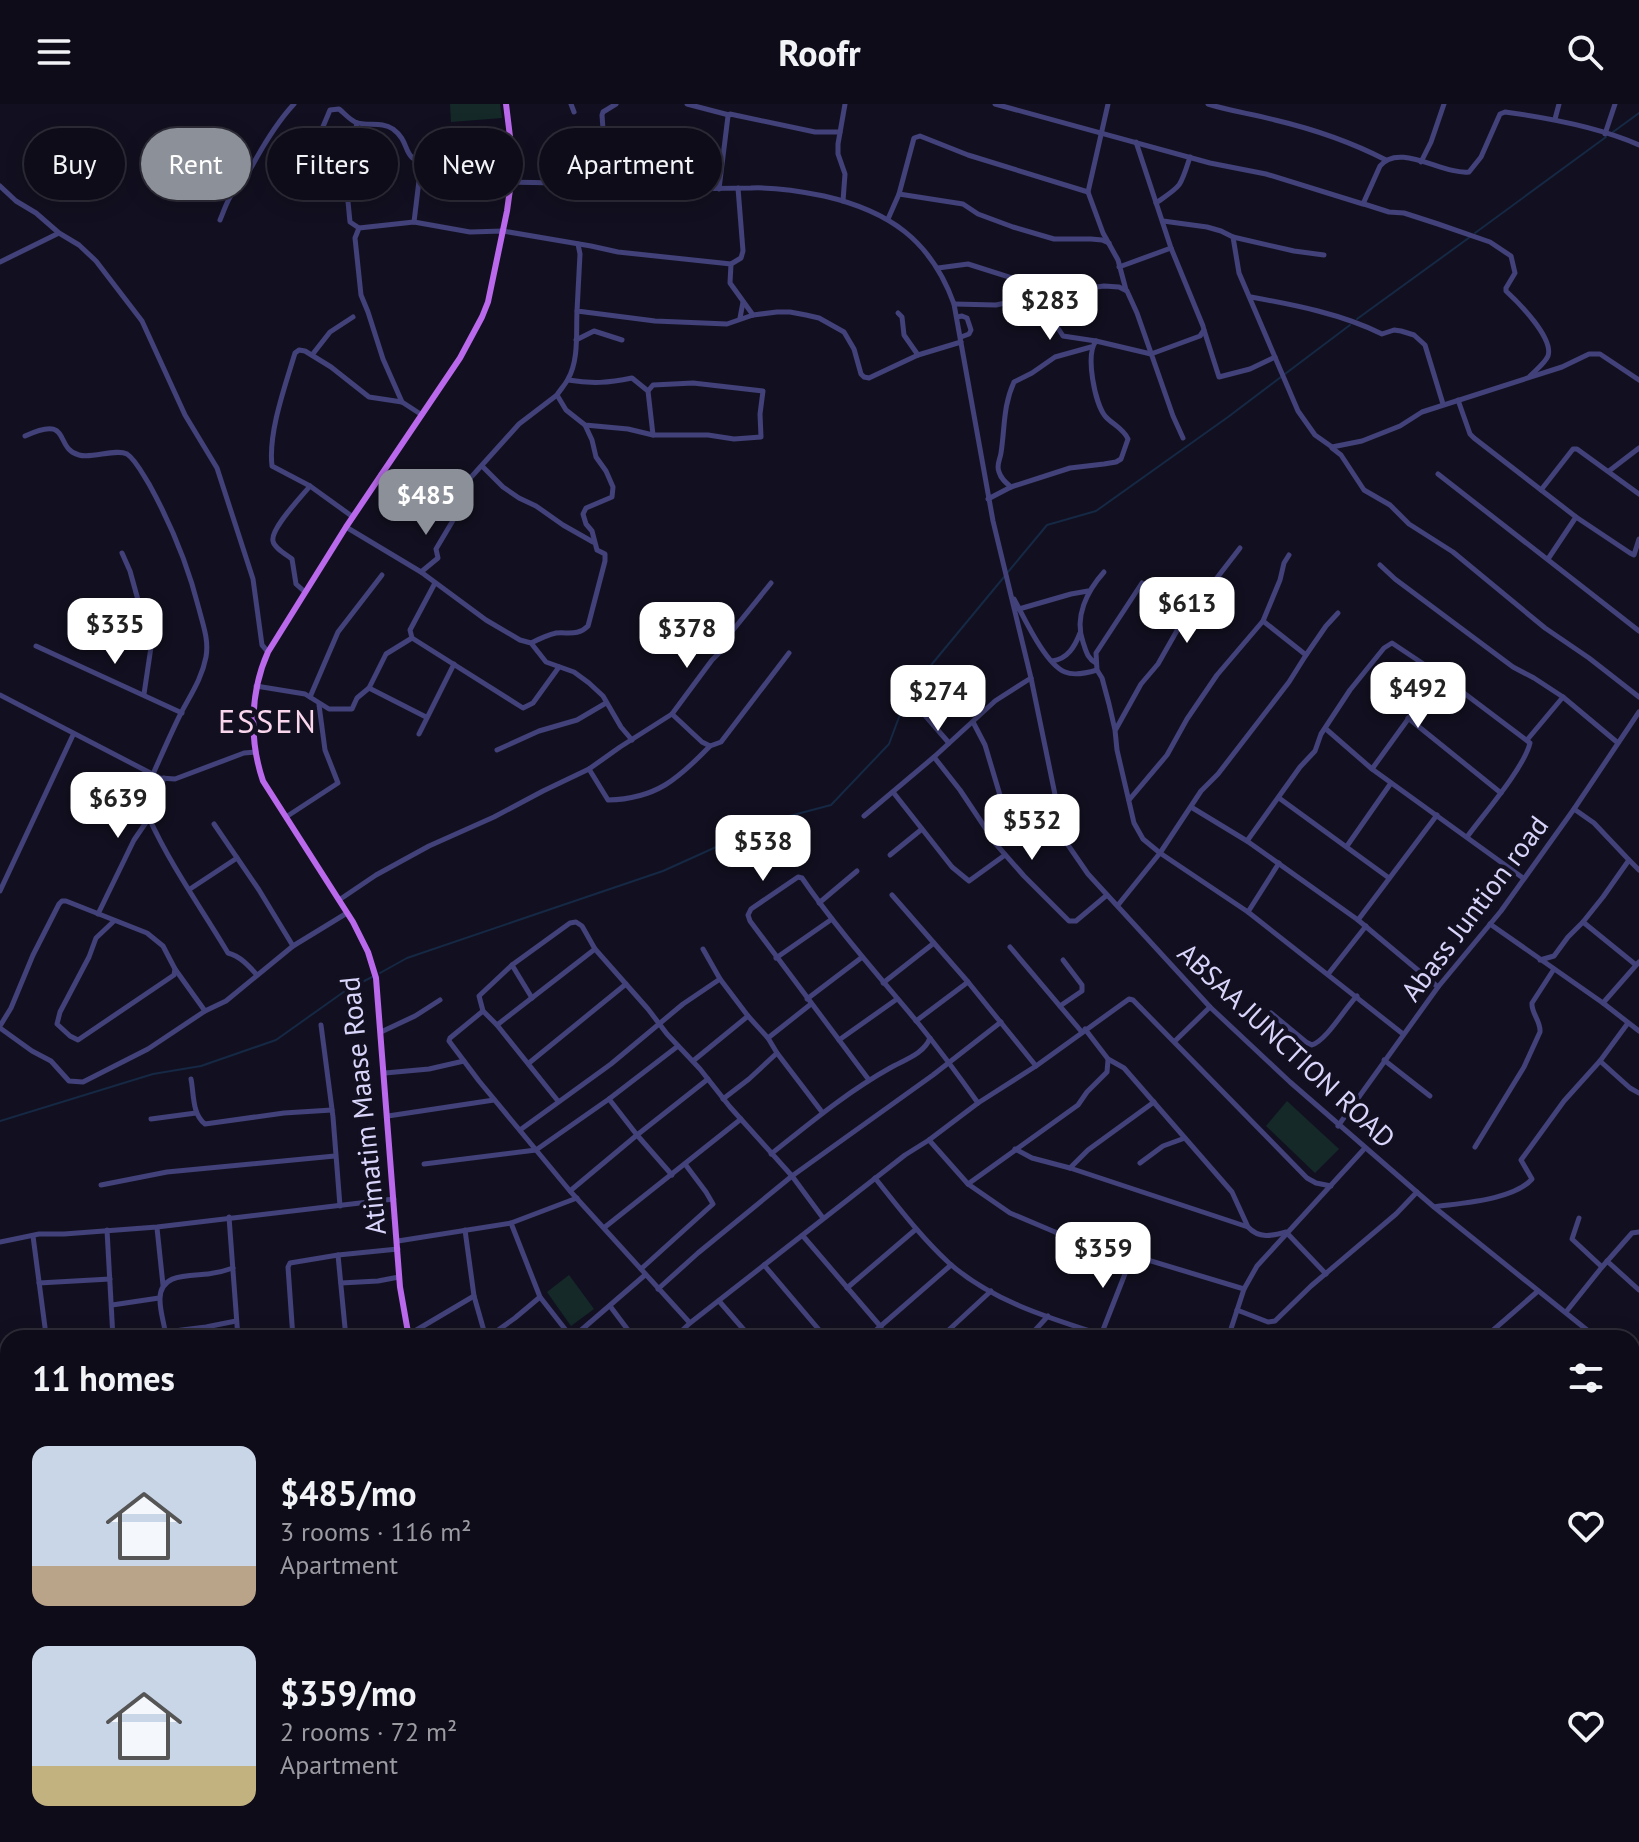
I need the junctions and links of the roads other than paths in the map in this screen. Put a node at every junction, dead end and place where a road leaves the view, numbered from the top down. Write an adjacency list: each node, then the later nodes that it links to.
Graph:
1 (294, 104): 43 (street)
2 (506, 104): 20 (main road, Atimatim Maase Road)
3 (571, 104): 14 (street)
4 (616, 104): 21 (street)
5 (687, 104): 16 (street)
6 (845, 104): 22 (street)
7 (995, 104): 23 (street)
8 (1108, 104): 23 (street)
9 (1208, 104): 29 (street)
10 (1444, 104): 30 (street)
11 (1501, 104): 15 (street)
12 (1559, 104): 17 (street)
13 (1615, 104): 24 (street)
14 (574, 112)
15 (1500, 114): 17 (street); 30 (street)
16 (729, 115): 22 (street); 31 (street)
17 (1555, 119): 24 (street)
18 (357, 123): 19 (street); 28 (street); 46 (street)
19 (322, 128)
20 (509, 128)
21 (602, 128)
22 (840, 132): 39 (street)
23 (1101, 133): 25 (street); 35 (street)
24 (1605, 134): 26 (street)
25 (1136, 142): 27 (street); 40 (street)
26 (1639, 145)
27 (1190, 157): 40 (street); 41 (street)
28 (414, 159)
29 (1386, 160): 30 (street); 41 (street)
30 (1421, 162)
31 (722, 167)
32 (0, 186): 48 (street)
33 (738, 188): 34 (street); 39 (street); 55 (street)
34 (722, 189)
35 (1088, 192): 36 (street); 51 (street)
36 (899, 194): 42 (street); 51 (street)
37 (417, 200): 45 (street)
38 (508, 200): 47 (main road, Atimatim Maase Road)
39 (843, 201): 42 (street)
40 (1156, 203): 44 (street)
41 (1363, 204): 79 (street)
42 (887, 219): 57 (street)
43 (220, 220)
44 (1163, 221): 49 (street); 52 (street)
45 (414, 222): 46 (street); 47 (street)
46 (359, 228): 85 (street)
47 (503, 231): 50 (street); 87 (main road, Atimatim Maase Road)
48 (59, 233): 54 (street); 134 (street)
49 (1233, 237): 53 (street); 60 (street)
50 (578, 244): 55 (street); 63 (street)
51 (1109, 244): 56 (street)
52 (1171, 248): 56 (street); 69 (street)
53 (1324, 255)
54 (0, 262)
55 (731, 264): 61 (street)
56 (1119, 267): 58 (street)
57 (938, 268): 59 (street); 62 (street)
58 (1126, 290): 59 (street); 75 (street)
59 (1052, 293): 62 (street); 73 (street)
60 (1250, 297): 78 (street); 86 (street)
61 (743, 302): 65 (street); 68 (street)
62 (954, 304): 67 (street)
63 (577, 311): 68 (street); 71 (street)
64 (898, 313): 77 (street)
65 (753, 315): 68 (street); 77 (street)
66 (353, 317): 76 (street)
67 (957, 317): 70 (street); 70 (street)
68 (740, 318)
69 (1204, 330): 75 (street); 78 (street)
70 (961, 339): 77 (street); 103 (street, ABSAA JUNCTION ROAD)
71 (576, 340): 72 (street); 80 (street)
72 (622, 340)
73 (1096, 341): 74 (street); 75 (street)
74 (1091, 347): 99 (street); 99 (street)
75 (1151, 354): 91 (street)
76 (312, 355): 85 (street); 98 (street)
77 (918, 355)
78 (1275, 357): 92 (street)
79 (1530, 377): 81 (street); 84 (street)
80 (568, 380): 82 (street); 83 (street)
81 (1639, 380)
82 (648, 391): 89 (street); 89 (street)
83 (557, 395): 88 (street); 94 (street)
84 (1458, 400): 86 (street); 100 (street)
85 (402, 402): 87 (street)
86 (1443, 404): 92 (street)
87 (423, 416): 96 (main road, Atimatim Maase Road)
88 (585, 425): 89 (street); 110 (street)
89 (653, 435)
90 (25, 436): 153 (street)
91 (1183, 438)
92 (1332, 447): 149 (street)
93 (1639, 448): 95 (street)
94 (482, 466): 102 (street); 110 (street)
95 (1609, 471): 100 (street); 101 (street)
96 (381, 474): 104 (street); 106 (main road, Atimatim Maase Road)
97 (1438, 474): 115 (street)
98 (310, 486): 106 (street); 125 (street)
99 (1011, 487): 103 (street)
100 (1541, 490): 107 (street)
101 (1639, 494)
102 (455, 495): 104 (street); 105 (street)
103 (988, 499): 123 (street, ABSAA JUNCTION ROAD)
104 (437, 501): 105 (street)
105 (450, 507): 117 (street)
106 (353, 517): 108 (main road, Atimatim Maase Road)
107 (1576, 517): 114 (street); 115 (street)
108 (346, 527): 117 (street); 125 (main road, Atimatim Maase Road)
109 (1639, 539): 114 (street)
110 (593, 542): 132 (street)
111 (1240, 548): 160 (street)
112 (122, 553): 145 (street)
113 (1289, 555): 128 (street)
114 (1636, 557)
115 (1548, 559): 129 (street)
116 (1380, 565): 148 (street)
117 (421, 572): 120 (street)
118 (1104, 572): 124 (street)
119 (382, 575): 147 (street)
120 (435, 583): 131 (street); 132 (street)
121 (771, 583): 154 (street)
122 (1142, 583): 139 (street)
123 (1009, 591): 126 (street); 142 (street, ABSAA JUNCTION ROAD)
124 (1089, 591): 126 (street); 130 (street)
125 (305, 592): 134 (main road, Atimatim Maase Road)
126 (1019, 609): 137 (street)
127 (1338, 613): 136 (street)
128 (1263, 621): 136 (street); 180 (street)
129 (1639, 631)
130 (1080, 633): 137 (street); 139 (street)
131 (412, 638): 138 (street); 144 (street)
132 (531, 643): 140 (street)
133 (36, 646): 145 (street)
134 (268, 652): 143 (main road, Atimatim Maase Road)
135 (789, 653): 167 (street)
136 (1306, 655): 181 (street)
137 (1051, 661): 139 (street)
138 (454, 664): 140 (street); 156 (street)
139 (1096, 666): 160 (street)
140 (559, 667): 150 (street)
141 (1440, 675): 157 (street); 159 (street); 164 (street)
142 (1031, 678): 158 (street); 178 (street, ABSAA JUNCTION ROAD)
143 (256, 686): 147 (street); 169 (main road, Atimatim Maase Road)
144 (369, 688): 151 (street); 156 (street)
145 (144, 694): 153 (street)
146 (0, 695): 162 (street)
147 (310, 697): 151 (street)
148 (1563, 697): 164 (street); 166 (street)
149 (1639, 697)
150 (606, 703): 163 (street); 168 (street)
151 (319, 704): 185 (street)
152 (916, 705): 165 (street)
153 (182, 713): 173 (street)
154 (672, 714): 163 (street); 167 (street)
155 (1638, 715): 166 (street, Abass Juntion road)
156 (426, 717): 161 (street)
157 (1408, 718): 172 (street); 177 (street)
158 (973, 722): 165 (street); 187 (street)
159 (1326, 729): 172 (street); 179 (street)
160 (1115, 730): 180 (street)
161 (419, 734)
162 (73, 735): 173 (street); 205 (street)
163 (632, 740): 171 (street)
164 (1527, 740): 177 (street)
165 (949, 743): 170 (street)
166 (1618, 743): 182 (street, Abass Juntion road)
167 (710, 746): 171 (street)
168 (497, 750)
169 (256, 752): 174 (street); 185 (main road, Atimatim Maase Road)
170 (934, 757): 176 (street); 190 (street)
171 (589, 769): 208 (street)
172 (1372, 769): 175 (street)
173 (153, 774): 174 (street)
174 (164, 778): 186 (street)
175 (1391, 783): 183 (street); 193 (street)
176 (893, 792): 184 (street); 189 (street)
177 (1501, 793): 191 (street)
178 (1056, 798): 187 (street); 207 (street, ABSAA JUNCTION ROAD)
179 (1279, 798): 192 (street); 193 (street)
180 (1129, 800): 194 (street)
181 (1191, 807): 192 (street); 194 (street)
182 (1574, 809): 198 (street); 203 (street, Abass Juntion road)
183 (1437, 815): 191 (street); 202 (street)
184 (864, 816)
185 (286, 817): 208 (main road, Atimatim Maase Road)
186 (149, 818): 204 (street); 213 (street)
187 (1008, 822): 190 (street)
188 (214, 824): 197 (street)
189 (922, 829): 195 (street); 196 (street)
190 (988, 832): 195 (street)
191 (1467, 837): 203 (street)
192 (1247, 841): 199 (street)
193 (1347, 846): 202 (street)
194 (1160, 853): 210 (street); 211 (street)
195 (1005, 854): 207 (street)
196 (890, 855)
197 (237, 858): 204 (street); 221 (street)
198 (1629, 860): 200 (street); 217 (street)
199 (1279, 863): 211 (street); 215 (street)
200 (1639, 870)
201 (857, 871): 209 (street)
202 (1389, 878): 215 (street)
203 (1523, 878): 218 (street, Abass Juntion road)
204 (190, 889): 234 (street)
205 (0, 891)
206 (892, 895): 220 (street)
207 (1107, 895): 210 (street, ABSAA JUNCTION ROAD)
208 (339, 900): 212 (main road, Atimatim Maase Road)
209 (819, 903): 214 (street); 225 (street)
210 (1118, 905): 247 (street, ABSAA JUNCTION ROAD)
211 (1248, 912): 233 (street)
212 (347, 913): 221 (street); 261 (main road, Atimatim Maase Road)
213 (98, 914): 216 (street); 258 (street)
214 (832, 919): 225 (street); 226 (street)
215 (1358, 920): 219 (street)
216 (114, 921): 231 (street); 231 (street)
217 (1583, 922): 228 (street); 229 (street)
218 (1490, 924): 228 (street); 239 (street, Abass Juntion road)
219 (1366, 926): 233 (street); 239 (street)
220 (934, 943): 236 (street); 237 (street)
221 (293, 946): 234 (street)
222 (1010, 947): 246 (street)
223 (595, 949): 230 (street); 238 (street); 241 (street)
224 (703, 949): 235 (street)
225 (776, 958): 244 (street)
226 (861, 958): 237 (street); 244 (street)
227 (1063, 960): 246 (street)
228 (1540, 960): 232 (street)
229 (1638, 964): 245 (street)
230 (512, 965): 241 (street); 249 (street)
231 (175, 969): 248 (street)
232 (1554, 969): 245 (street); 300 (street)
233 (1329, 973): 240 (street)
234 (257, 975): 248 (street)
235 (720, 979): 251 (street); 255 (street)
236 (968, 982): 252 (street); 253 (street)
237 (883, 983): 242 (street)
238 (626, 984): 255 (street); 275 (street)
239 (1438, 987): 262 (street, Abass Juntion road)
240 (1357, 996): 250 (street); 262 (street)
241 (532, 998): 257 (street)
242 (897, 999): 252 (street); 265 (street)
243 (440, 1000): 261 (street)
244 (809, 1001): 263 (street); 265 (street)
245 (1603, 1003): 254 (street)
246 (1060, 1006): 259 (street)
247 (1210, 1007): 266 (street); 295 (street, ABSAA JUNCTION ROAD)
248 (205, 1011): 258 (street)
249 (483, 1011): 257 (street); 271 (street)
250 (1271, 1013)
251 (748, 1016): 263 (street); 272 (street)
252 (916, 1021): 264 (street)
253 (1001, 1022): 273 (street); 276 (street)
254 (1628, 1023): 260 (street); 274 (street)
255 (659, 1024): 267 (street); 286 (street)
256 (321, 1025): 289 (street)
257 (497, 1025): 275 (street)
258 (0, 1027)
259 (1084, 1030): 266 (street); 269 (street); 276 (street)
260 (1639, 1031)
261 (381, 1032): 277 (main road, Atimatim Maase Road)
262 (1403, 1034): 270 (street, Abass Juntion road)
263 (768, 1038): 268 (street)
264 (930, 1038): 273 (street); 280 (street)
265 (839, 1040): 280 (street)
266 (1175, 1041): 315 (street)
267 (678, 1046): 272 (street); 283 (street)
268 (777, 1053): 284 (street); 290 (street)
269 (1108, 1059): 287 (street); 302 (street)
270 (1384, 1060): 282 (street); 295 (street, Abass Juntion road)
271 (464, 1061): 277 (street); 285 (street)
272 (693, 1061): 279 (street)
273 (948, 1061): 288 (street); 311 (street)
274 (1600, 1061): 281 (street); 321 (street)
275 (529, 1063): 286 (street)
276 (1036, 1066): 288 (street)
277 (385, 1073): 292 (main road, Atimatim Maase Road)
278 (191, 1079): 291 (street)
279 (708, 1079): 284 (street); 297 (street)
280 (869, 1080): 290 (street)
281 (1639, 1093)
282 (1430, 1096)
283 (609, 1099): 297 (street); 303 (street)
284 (723, 1099): 294 (street)
285 (494, 1100): 292 (street); 296 (street)
286 (558, 1101): 296 (street)
287 (1154, 1102): 298 (street); 309 (street)
288 (978, 1103): 299 (street)
289 (332, 1110): 291 (street); 305 (street)
290 (822, 1112): 304 (street)
291 (196, 1113): 293 (street)
292 (388, 1116): 319 (main road, Atimatim Maase Road)
293 (151, 1119)
294 (741, 1119): 304 (street); 308 (street)
295 (1338, 1126): 301 (street, ABSAA JUNCTION ROAD)
296 (520, 1130): 303 (street)
297 (637, 1135): 310 (street); 316 (street)
298 (1185, 1138): 306 (street); 328 (street)
299 (929, 1140): 312 (street); 313 (street)
300 (1475, 1147)
301 (1365, 1148): 315 (street); 317 (street, ABSAA JUNCTION ROAD)
302 (1015, 1149): 309 (street); 313 (street)
303 (536, 1150): 307 (street); 316 (street)
304 (771, 1154): 311 (street)
305 (335, 1156): 314 (street); 320 (street)
306 (1140, 1163)
307 (424, 1164)
308 (685, 1164): 310 (street); 345 (street)
309 (1070, 1168): 328 (street)
310 (672, 1175): 327 (street)
311 (792, 1176): 323 (street); 353 (street)
312 (875, 1178): 323 (street); 331 (street)
313 (968, 1184): 339 (street)
314 (101, 1185)
315 (1331, 1186): 332 (street)
316 (570, 1191): 318 (street)
317 (1417, 1192): 321 (street, ABSAA JUNCTION ROAD); 346 (street)
318 (577, 1198): 325 (street); 327 (street)
319 (394, 1199): 320 (street); 337 (main road, Atimatim Maase Road)
320 (340, 1206): 322 (street)
321 (1434, 1207): 357 (street, ABSAA JUNCTION ROAD)
322 (229, 1217): 326 (street); 344 (street)
323 (823, 1218): 335 (street)
324 (1579, 1218): 343 (street)
325 (511, 1223): 330 (street); 359 (street)
326 (157, 1227): 329 (street); 351 (street)
327 (605, 1227): 345 (street)
328 (1248, 1227): 332 (street)
329 (107, 1230): 334 (street); 348 (street)
330 (465, 1230): 337 (street); 358 (street)
331 (915, 1230): 342 (street); 352 (street)
332 (1286, 1232): 346 (street); 354 (street)
333 (1639, 1232): 340 (street)
334 (33, 1236): 336 (street); 349 (street)
335 (803, 1236): 341 (street); 352 (street)
336 (0, 1242)
337 (398, 1245): 338 (street); 347 (main road, Atimatim Maase Road)
338 (338, 1255): 350 (street); 375 (street)
339 (1132, 1256): 354 (street); 391 (street)
340 (1607, 1261): 343 (street); 355 (street)
341 (764, 1265): 361 (street); 386 (street)
342 (951, 1265): 356 (street); 369 (street)
343 (1602, 1267): 365 (street)
344 (233, 1268): 351 (street); 367 (street)
345 (643, 1272): 353 (street); 363 (street)
346 (1326, 1274): 364 (street)
347 (399, 1277): 350 (street); 377 (main road, Atimatim Maase Road)
348 (110, 1279): 349 (street); 362 (street)
349 (39, 1283): 370 (street)
350 (341, 1283): 376 (street)
351 (163, 1286): 360 (street)
352 (847, 1288): 369 (street)
353 (658, 1289): 368 (street)
354 (1244, 1289): 364 (street)
355 (1639, 1290)
356 (991, 1291): 366 (street); 388 (street)
357 (1538, 1291): 365 (street, ABSAA JUNCTION ROAD); 393 (street)
358 (474, 1296): 378 (street); 379 (street)
359 (540, 1297): 380 (street); 381 (street)
360 (159, 1298): 362 (street); 372 (street)
361 (719, 1301): 368 (street); 385 (street)
362 (112, 1305): 371 (street)
363 (610, 1306): 382 (street); 383 (street)
364 (1237, 1310): 392 (street)
365 (1566, 1312): 394 (street, ABSAA JUNCTION ROAD)
366 (1048, 1316): 389 (street); 390 (street)
367 (236, 1321): 373 (street); 374 (street)
368 (690, 1323): 384 (street)
369 (881, 1327): 387 (street)
370 (45, 1330)
371 (113, 1330)
372 (165, 1330)
373 (191, 1330)
374 (237, 1330)
375 (292, 1330)
376 (345, 1330)
377 (407, 1330)
378 (419, 1330)
379 (484, 1330)
380 (498, 1330)
381 (565, 1330)
382 (579, 1330)
383 (628, 1330)
384 (683, 1330)
385 (744, 1330)
386 (819, 1330)
387 (877, 1330)
388 (949, 1330)
389 (1035, 1330)
390 (1084, 1330)
391 (1103, 1330)
392 (1231, 1330)
393 (1493, 1330)
394 (1587, 1330)

